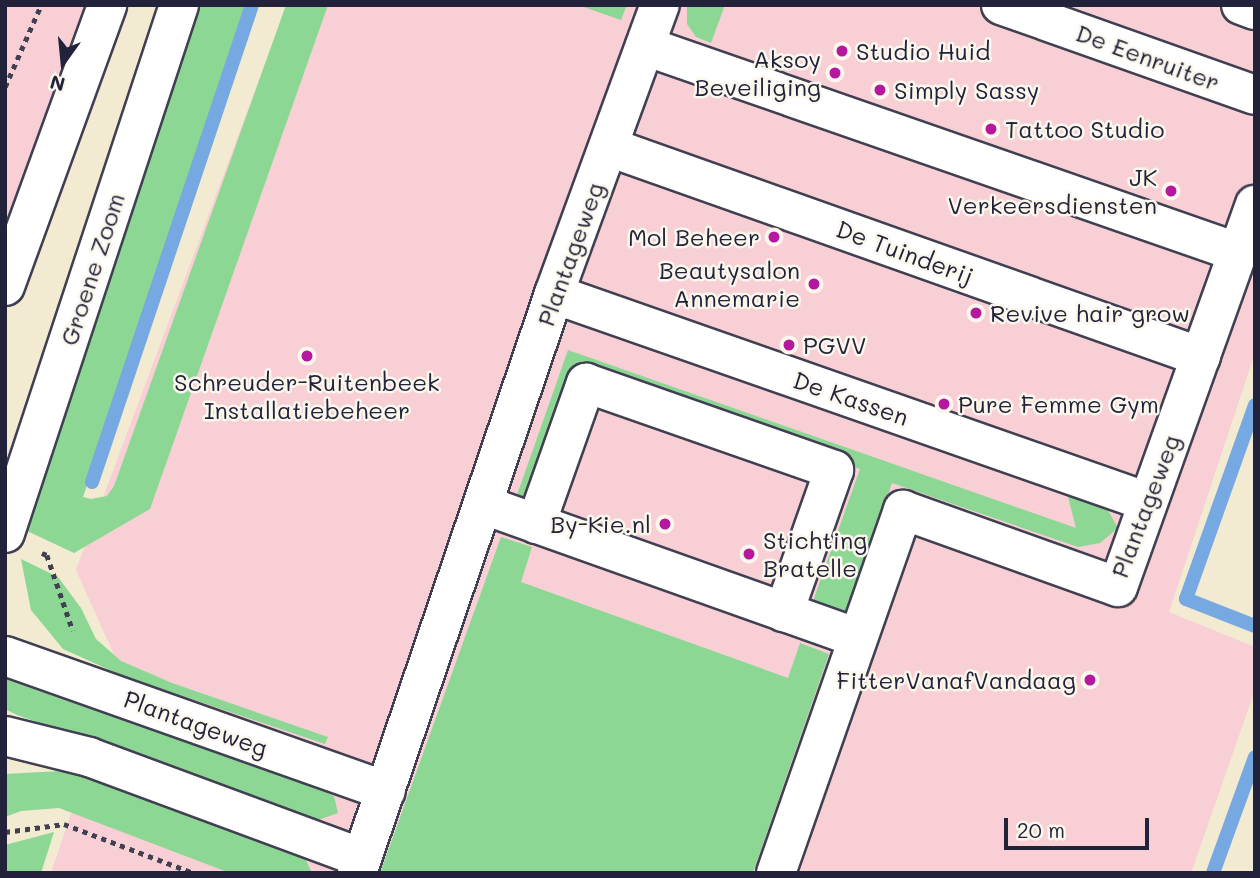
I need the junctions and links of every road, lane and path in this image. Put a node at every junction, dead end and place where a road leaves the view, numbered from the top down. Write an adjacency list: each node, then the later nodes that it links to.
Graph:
1 (41, 5): 9 (path)
2 (107, 5): 14 (street)
3 (179, 5): 20 (street, Groene Zoom)
4 (660, 5): 8 (street, Plantageweg)
5 (1001, 5): 10 (street, De Eenruiter)
6 (1241, 5): 7 (street)
7 (1255, 10)
8 (645, 46): 11 (street, Plantageweg); 13 (street)
9 (5, 87)
10 (1255, 95)
11 (609, 147): 15 (street, Plantageweg); 16 (street, De Tuinderij)
12 (1255, 205): 13 (street, Plantageweg)
13 (1237, 252): 16 (street, Plantageweg)
14 (5, 286)
15 (554, 294): 17 (street, De Kassen); 18 (street, Plantageweg)
16 (1200, 357): 17 (street, Plantageweg)
17 (1148, 502): 22 (street, Plantageweg)
18 (484, 505): 19 (street); 26 (street, Plantageweg)
19 (537, 524): 21 (street); 21 (street)
20 (21, 542): 24 (path)
21 (784, 612): 22 (street)
22 (857, 638): 30 (street, Plantageweg)
23 (5, 656): 24 (street, Plantageweg)
24 (91, 685): 26 (street, Plantageweg)
25 (5, 736): 28 (street, Plantageweg)
26 (386, 791): 28 (street, Plantageweg)
27 (5, 832): 29 (path)
28 (359, 865)
29 (194, 873)
30 (775, 873)

